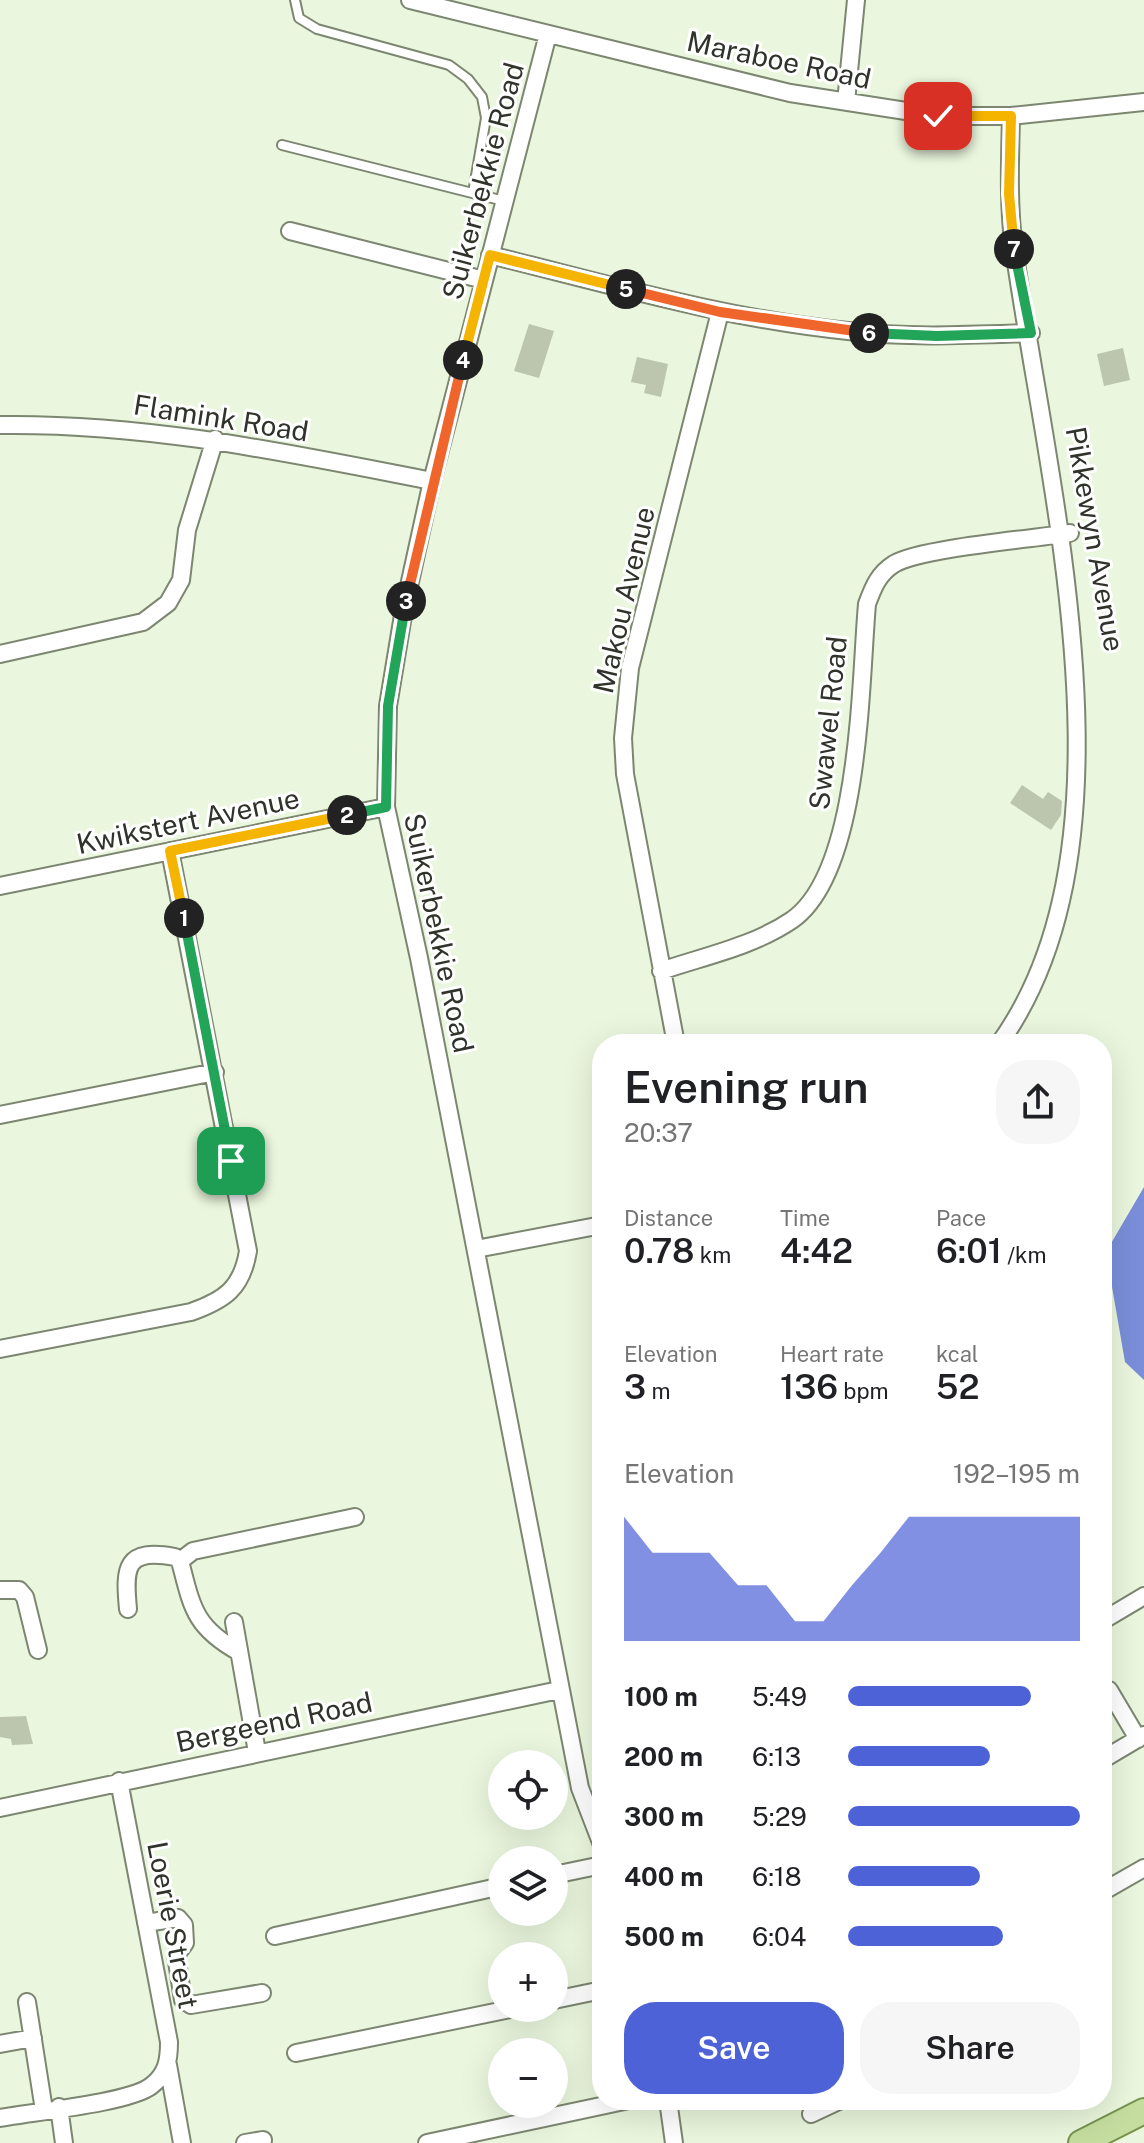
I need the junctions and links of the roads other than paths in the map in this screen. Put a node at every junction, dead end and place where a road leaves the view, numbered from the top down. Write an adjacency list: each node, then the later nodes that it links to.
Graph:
1 (295, 0): 9 (lane)
2 (410, 0): 4 (street, Maraboe Road)
3 (856, 0): 5 (street)
4 (548, 34): 5 (street, Maraboe Road); 10 (street, Suikerbekkie Road)
5 (846, 102): 7 (street, Maraboe Road)
6 (1144, 102): 7 (street, Maraboe Road)
7 (1011, 116): 15 (street, Pikkewyn Avenue)
8 (282, 145): 9 (lane)
9 (473, 193): 10 (lane)
10 (504, 201): 12 (street, Suikerbekkie Road)
11 (290, 231): 13 (street)
12 (490, 255): 13 (street, Suikerbekkie Road); 14 (street)
13 (484, 280): 18 (street, Suikerbekkie Road)
14 (720, 312): 15 (street); 26 (street, Makou Avenue)
15 (1031, 333): 19 (street, Pikkewyn Avenue)
16 (0, 425): 17 (street, Flamink Road)
17 (215, 439): 18 (street, Flamink Road); 21 (street)
18 (432, 481): 22 (street, Suikerbekkie Road)
19 (1070, 533): 20 (street, Pikkewyn Avenue); 26 (street, Swawel Road)
20 (1089, 640)
21 (0, 654)
22 (386, 807): 23 (street, Kwikstert Avenue); 32 (street, Suikerbekkie Road)
23 (170, 851): 24 (street, Kwikstert Avenue); 29 (street)
24 (0, 886)
25 (1062, 955): 28 (street)
26 (661, 971): 27 (street, Makou Avenue)
27 (674, 1034)
28 (1009, 1034)
29 (215, 1072): 30 (street); 33 (street)
30 (0, 1115)
31 (592, 1227): 32 (street)
32 (476, 1249): 43 (street, Suikerbekkie Road)
33 (0, 1349)
34 (355, 1517): 35 (street)
35 (180, 1561): 38 (street); 42 (street)
36 (0, 1590): 41 (street)
37 (1144, 1596): 39 (street)
38 (128, 1609)
39 (1112, 1615)
40 (234, 1622): 42 (street)
41 (38, 1650)
42 (239, 1652): 46 (street)
43 (559, 1690): 46 (street, Bergeend Road); 50 (street, Suikerbekkie Road)
44 (1112, 1694): 45 (street)
45 (1141, 1737): 47 (street)
46 (257, 1752): 48 (street, Bergeend Road)
47 (1112, 1754)
48 (119, 1781): 49 (street, Bergeend Road); 56 (street, Loerie Street)
49 (0, 1808)
50 (592, 1819)
51 (592, 1867): 53 (street)
52 (1144, 1868): 54 (street)
53 (568, 1872)
54 (1112, 1886)
55 (488, 1889): 57 (street)
56 (146, 1923): 59 (street); 66 (street, Loerie Street)
57 (275, 1936)
58 (592, 1992): 60 (street)
59 (262, 1993)
60 (568, 1997)
61 (27, 2002): 63 (street)
62 (488, 2014): 65 (street)
63 (33, 2038): 64 (street); 68 (street)
64 (0, 2044)
65 (296, 2053)
66 (164, 2071): 68 (street); 76 (street, Loerie Street)
67 (592, 2108): 78 (street)
68 (52, 2109): 73 (street); 74 (street)
69 (669, 2110): 79 (street)
70 (820, 2110): 72 (street)
71 (1144, 2111): 80 (main road)
72 (811, 2114)
73 (0, 2118)
74 (63, 2138)
75 (263, 2140): 77 (street)
76 (182, 2143)
77 (245, 2143)
78 (427, 2143)
79 (674, 2143)
80 (1081, 2143)

